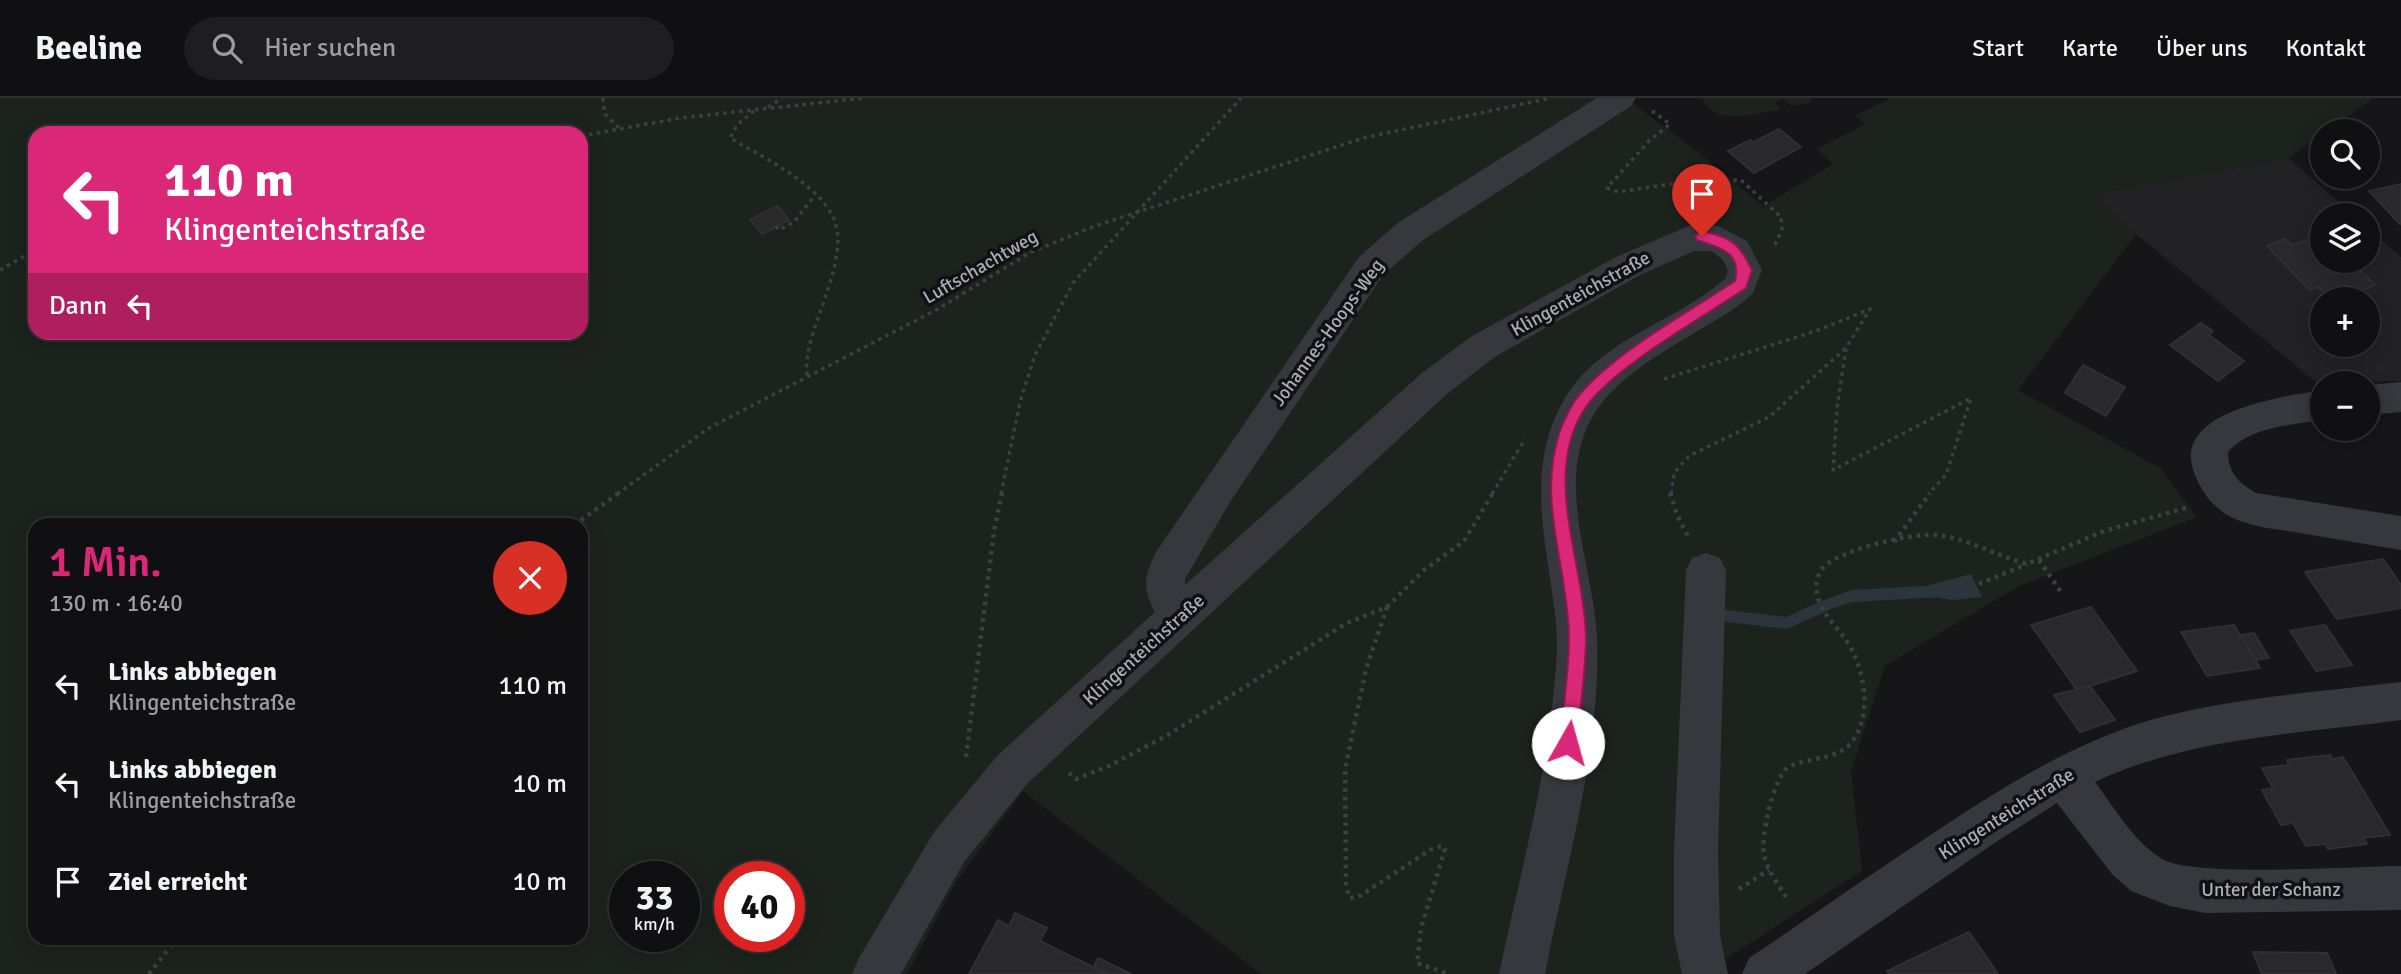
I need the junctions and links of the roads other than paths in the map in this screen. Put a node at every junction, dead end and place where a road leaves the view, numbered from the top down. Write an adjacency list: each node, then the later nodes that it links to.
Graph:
1 (1633, 102): 7 (street, Johannes-Hoops-Weg)
2 (2401, 397): 3 (street)
3 (2380, 399)
4 (2310, 408): 5 (street)
5 (2401, 533)
6 (1706, 569): 13 (street)
7 (1179, 618): 11 (street, Klingenteichstraße); 12 (street, Klingenteichstraße)
8 (2401, 701): 9 (street, Klingenteichstraße)
9 (2063, 776): 10 (street, Unter der Schanz); 14 (street, Klingenteichstraße)
10 (2401, 888)
11 (875, 974)
12 (1522, 974)
13 (1705, 974)
14 (1765, 974)

